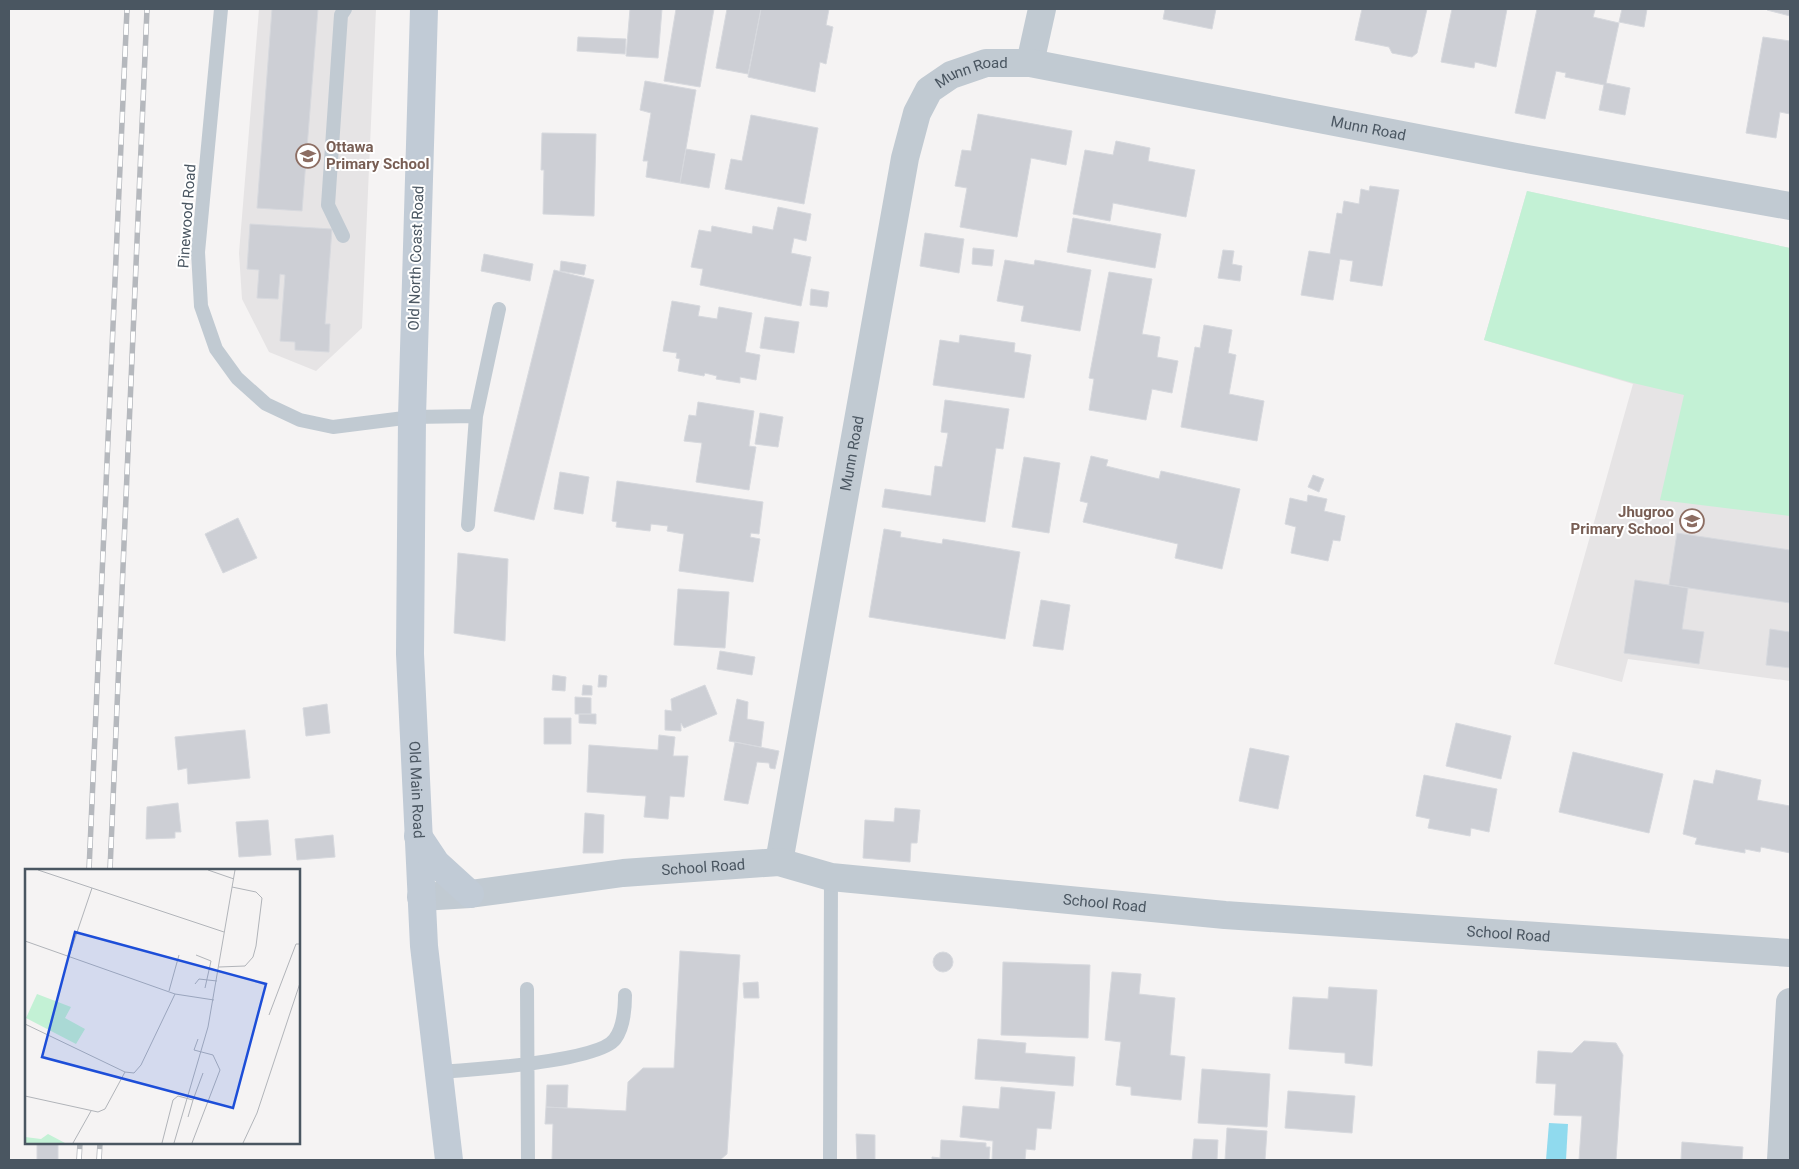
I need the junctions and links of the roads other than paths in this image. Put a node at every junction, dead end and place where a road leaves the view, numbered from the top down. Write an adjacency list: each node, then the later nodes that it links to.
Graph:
1 (221, 9): 10 (lane, Pinewood Road)
2 (345, 9): 7 (lane)
3 (424, 9): 10 (street, Old North Coast Road)
4 (1042, 9): 5 (street)
5 (1030, 63): 6 (street, Munn Road); 13 (street, Munn Road)
6 (1790, 206)
7 (343, 236)
8 (499, 309): 9 (lane)
9 (476, 416): 10 (lane, Pinewood Road); 11 (lane)
10 (412, 417): 12 (street, Old Main Road)
11 (468, 525)
12 (418, 836): 15 (street); 16 (street, Old Main Road)
13 (779, 862): 14 (street, School Road); 15 (street, School Road)
14 (831, 877): 17 (street, School Road); 25 (lane)
15 (470, 894): 16 (street, School Road)
16 (421, 897): 22 (street, Old Main Road)
17 (1790, 953)
18 (527, 989): 21 (lane)
19 (625, 995): 21 (lane)
20 (1790, 1002): 26 (street)
21 (526, 1066): 22 (lane); 24 (lane)
22 (439, 1072): 23 (street, Old Main Road)
23 (449, 1160)
24 (528, 1160)
25 (830, 1160)
26 (1781, 1160)

